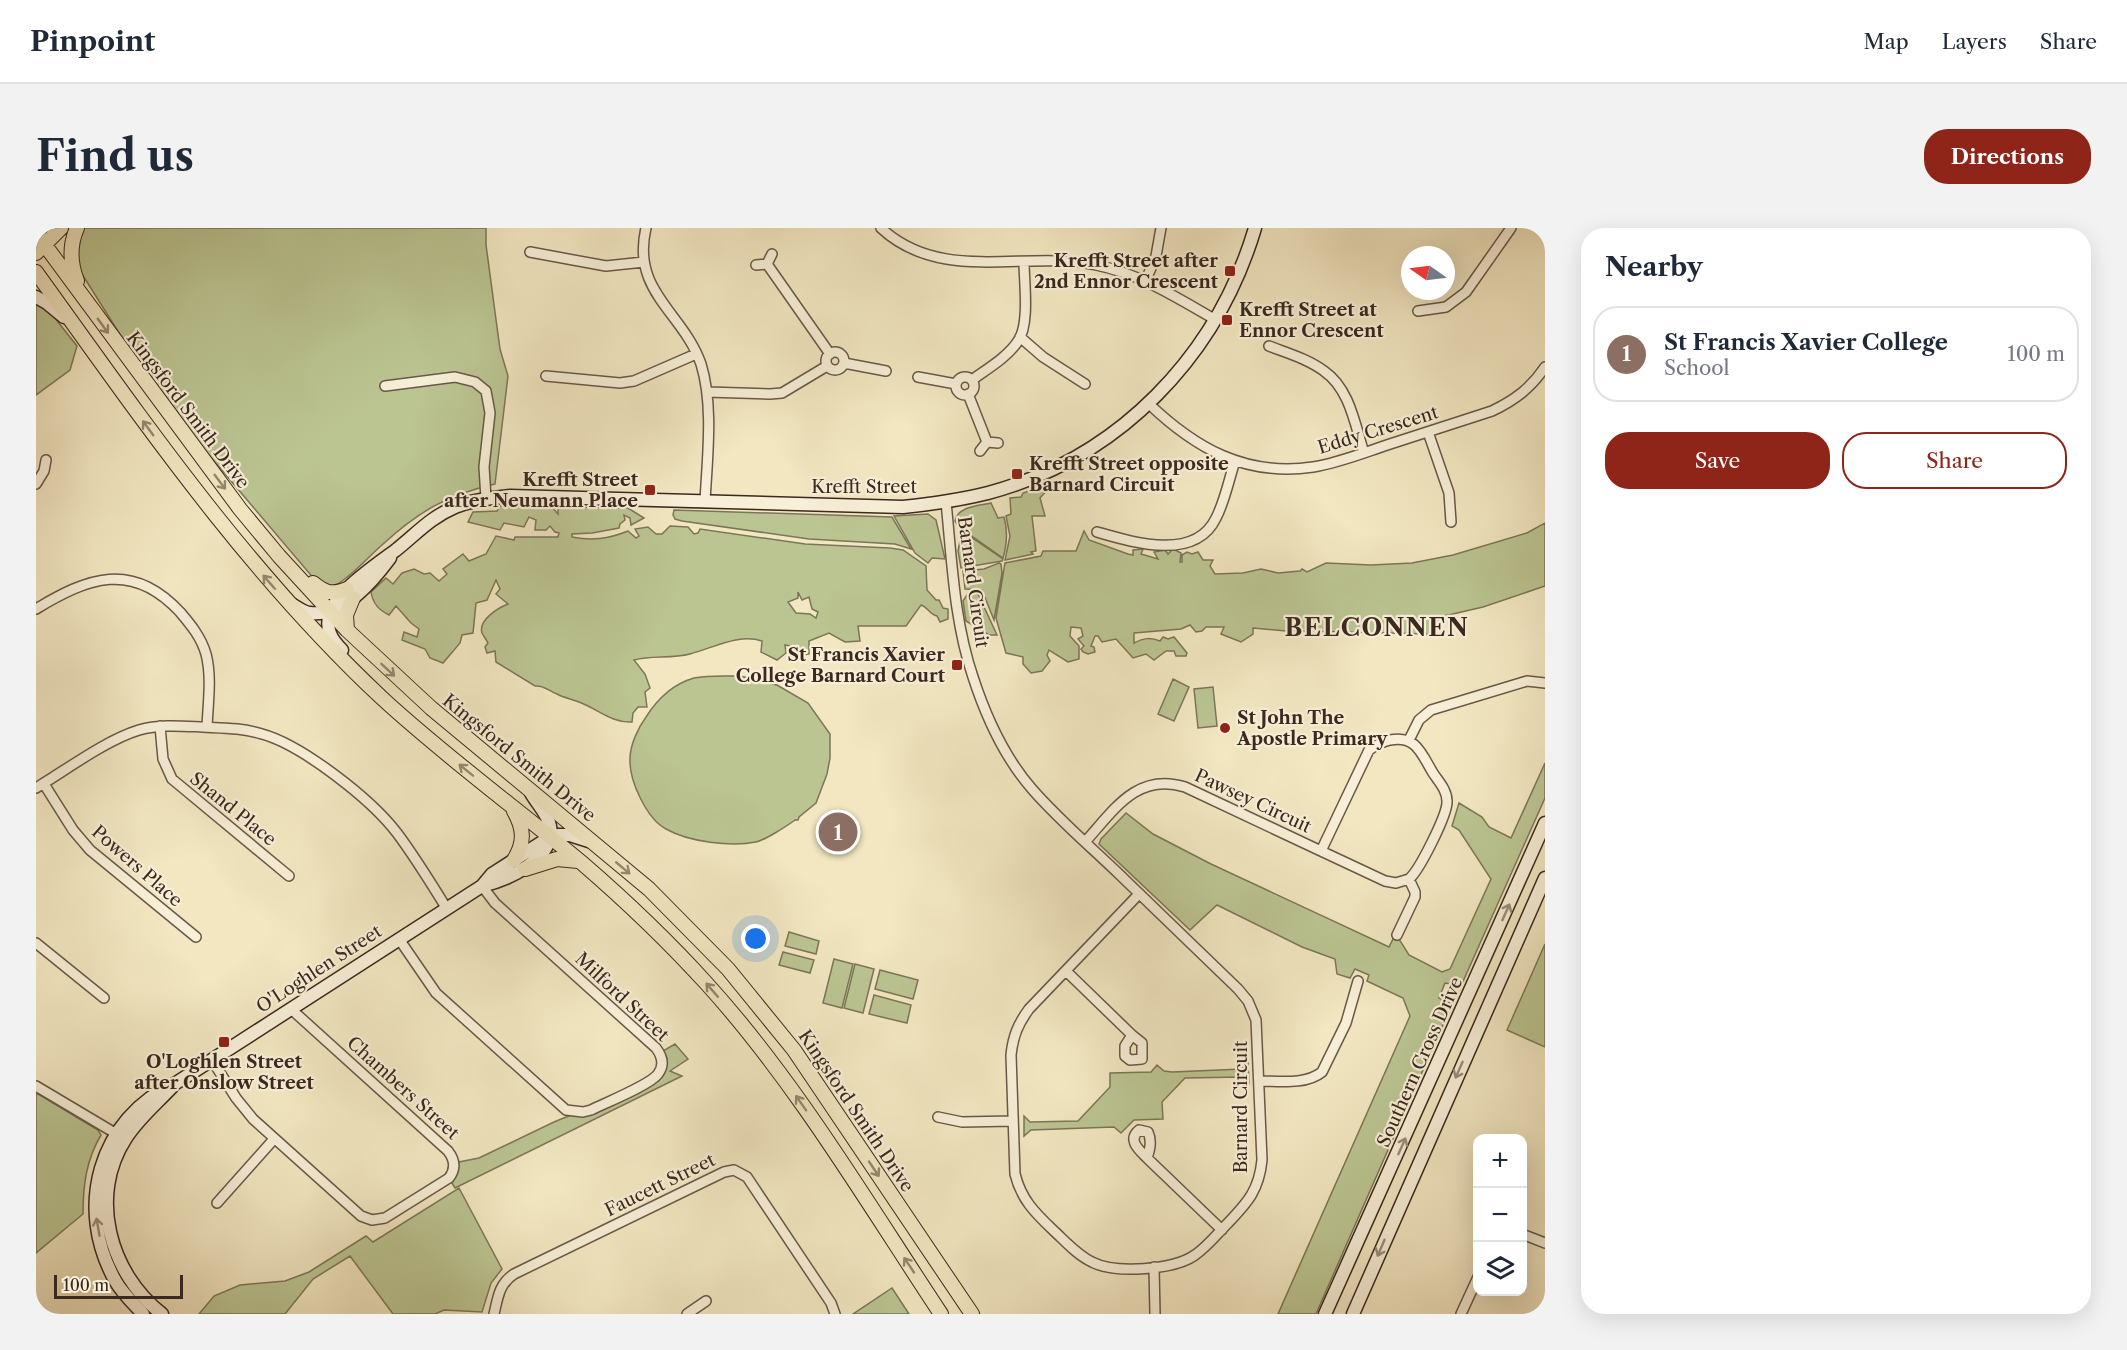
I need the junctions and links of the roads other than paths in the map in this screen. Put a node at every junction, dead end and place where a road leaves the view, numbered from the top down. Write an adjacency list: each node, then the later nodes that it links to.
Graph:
1 (61, 228): 8 (main road)
2 (77, 228): 18 (main road)
3 (646, 228): 11 (street)
4 (881, 228): 12 (street)
5 (1161, 228): 16 (street)
6 (1255, 228): 20 (street, Krefft Street)
7 (1510, 228): 19 (street)
8 (39, 243): 18 (main road, Kingsford Smith Drive)
9 (530, 252): 11 (street)
10 (772, 254): 13 (street)
11 (644, 262): 24 (street)
12 (1024, 262): 16 (street); 22 (street)
13 (768, 264): 14 (street); 25 (street)
14 (756, 265)
15 (36, 272): 21 (main road)
16 (1146, 280): 20 (street)
17 (36, 297): 21 (street)
18 (85, 301): 52 (main road, Kingsford Smith Drive, one-way to 52)
19 (1418, 311)
20 (1216, 320): 38 (street, Krefft Street)
21 (74, 325): 54 (main road, one-way to 21)
22 (1020, 337): 32 (street); 34 (street)
23 (1269, 346): 43 (street)
24 (696, 354): 30 (street); 36 (street)
25 (830, 354): 26 (street); 27 (street)
26 (844, 363): 27 (street); 28 (street)
27 (827, 366): 36 (street)
28 (886, 371)
29 (1543, 374): 39 (street, Eddy Crescent)
30 (546, 376)
31 (918, 377): 33 (street)
32 (972, 380): 33 (street); 37 (street)
33 (956, 384): 37 (street)
34 (1085, 384)
35 (385, 386): 47 (street)
36 (707, 392): 48 (street)
37 (968, 394): 40 (street)
38 (1148, 403): 45 (street, Eddy Crescent); 49 (street, Krefft Street)
39 (1428, 432): 43 (street, Eddy Crescent); 50 (street)
40 (987, 442): 41 (street); 42 (street)
41 (999, 443)
42 (980, 451)
43 (1364, 453): 45 (street, Eddy Crescent)
44 (46, 460): 46 (street)
45 (1235, 460): 51 (street)
46 (36, 484)
47 (486, 498): 48 (street, Krefft Street); 53 (street, Krefft Street)
48 (705, 502): 49 (street, Krefft Street)
49 (946, 502): 69 (street, Barnard Circuit)
50 (1451, 522)
51 (1097, 532)
52 (279, 556): 53 (main road); 56 (main road, Kingsford Smith Drive)
53 (350, 594): 56 (street, Krefft Street); 57 (main road)
54 (286, 601): 56 (street); 58 (main road)
55 (36, 609): 61 (street)
56 (330, 611): 57 (main road, Kingsford Smith Drive); 58 (street)
57 (347, 630): 64 (main road, Kingsford Smith Drive, one-way to 64)
58 (352, 670): 65 (main road, one-way to 58)
59 (1545, 683): 62 (street)
60 (159, 726): 61 (street); 63 (street); 73 (street, Shand Place)
61 (207, 727): 78 (street)
62 (1409, 740): 70 (street, Pawsey Circuit); 75 (street)
63 (40, 786): 80 (street, Powers Place)
64 (530, 790): 67 (street); 68 (main road, Kingsford Smith Drive)
65 (511, 807): 67 (main road); 72 (main road)
66 (1545, 823): 111 (street, Southern Cross Drive, one-way to 66)
67 (550, 837): 68 (street); 71 (main road); 72 (street, O'Loghlen Street)
68 (593, 842): 109 (main road, Kingsford Smith Drive, one-way to 109)
69 (1084, 842): 70 (street, Pawsey Circuit); 77 (street, Barnard Circuit)
70 (1321, 851): 75 (street, Pawsey Circuit)
71 (580, 862): 72 (main road); 108 (main road, one-way to 71)
72 (520, 864): 76 (street, O'Loghlen Street)
73 (289, 876)
74 (1545, 878): 112 (street, one-way to 112)
75 (1409, 879): 79 (street)
76 (482, 886): 78 (street, O'Loghlen Street); 81 (street, Milford Street)
77 (1139, 894): 83 (street, Barnard Circuit); 89 (street, Barnard Circuit)
78 (447, 909): 81 (street, O'Loghlen Street)
79 (1397, 935)
80 (196, 938)
81 (399, 939): 86 (street, O'Loghlen Street)
82 (36, 944): 85 (street)
83 (1066, 970): 87 (street); 92 (street, Barnard Circuit)
84 (1358, 981): 89 (street)
85 (104, 998)
86 (291, 1009): 88 (street, O'Loghlen Street); 94 (street, Chambers Street)
87 (1132, 1035)
88 (212, 1060): 93 (street, O'Loghlen Street); 94 (street, Chambers Street)
89 (1259, 1081): 97 (street, Barnard Circuit)
90 (36, 1086): 93 (street)
91 (938, 1117): 92 (street)
92 (1013, 1121): 100 (street, Barnard Circuit)
93 (120, 1136): 103 (street, O'Loghlen Street, one-way to 93); 104 (street, O'Loghlen Street)
94 (274, 1139): 96 (street)
95 (1147, 1158): 97 (street)
96 (217, 1203)
97 (1222, 1230): 100 (street, Barnard Circuit)
98 (1527, 1236): 99 (street)
99 (1545, 1243)
100 (1154, 1267): 110 (street)
101 (1473, 1288): 113 (street)
102 (706, 1301): 106 (street)
103 (143, 1314)
104 (162, 1314)
105 (494, 1314): 107 (street, Faucett Street)
106 (687, 1314)
107 (835, 1314)
108 (941, 1314)
109 (972, 1314)
110 (1155, 1314)
111 (1325, 1314)
112 (1353, 1314)
113 (1461, 1314)

